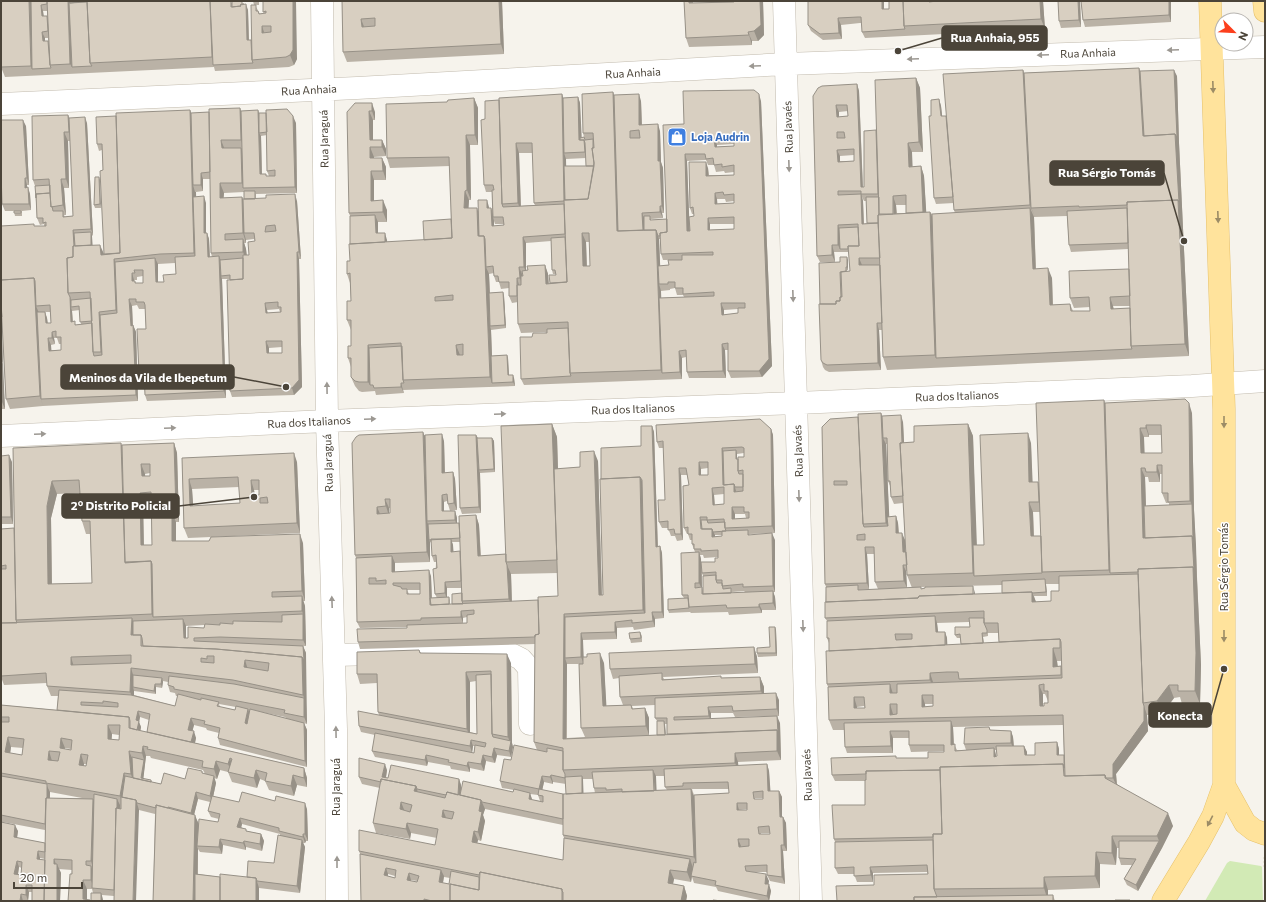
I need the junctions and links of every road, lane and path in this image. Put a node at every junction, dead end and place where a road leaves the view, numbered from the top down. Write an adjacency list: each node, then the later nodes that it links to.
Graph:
1 (322, 1): 9 (street, Rua Jaraguá)
2 (784, 1): 8 (street, Rua Javaés)
3 (1210, 1): 7 (main road, Rua Sérgio Tomás)
4 (1264, 1): 5 (main road)
5 (1265, 11)
6 (1265, 46): 7 (street, Rua Anhaia)
7 (1212, 48): 8 (street, Rua Anhaia, one-way to 8); 12 (main road, Rua Sérgio Tomás, one-way to 12)
8 (786, 64): 9 (street, Rua Anhaia, one-way to 9); 13 (street, Rua Javaés, one-way to 13)
9 (323, 89): 10 (street, Rua Anhaia); 14 (street, Rua Jaraguá, one-way to 9)
10 (1, 104)
11 (1265, 380): 12 (street, Rua dos Italianos)
12 (1224, 383): 13 (street, Rua dos Italianos); 18 (main road, Rua Sérgio Tomás, one-way to 18)
13 (797, 403): 14 (street, Rua dos Italianos, one-way to 13); 23 (street, Rua Javaés, one-way to 23)
14 (327, 421): 15 (street, Rua dos Italianos, one-way to 14); 16 (street, Rua Jaraguá, one-way to 14)
15 (1, 436)
16 (334, 655): 17 (street); 22 (street, Rua Jaraguá, one-way to 16)
17 (530, 724)
18 (1224, 785): 19 (main road); 24 (main road, Rua Sérgio Tomás, one-way to 24)
19 (1265, 834)
20 (1265, 858): 21 (path)
21 (1265, 869)
22 (337, 901)
23 (811, 901)
24 (1163, 901)

